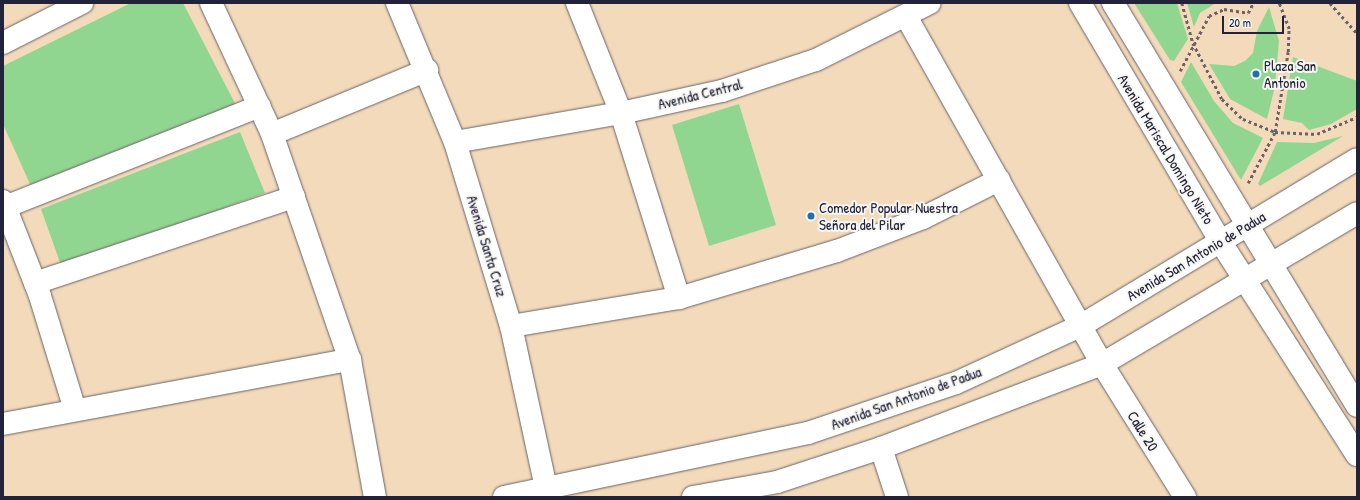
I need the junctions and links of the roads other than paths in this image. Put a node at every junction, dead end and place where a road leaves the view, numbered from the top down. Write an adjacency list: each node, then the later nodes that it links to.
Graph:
1 (82, 3): 9 (street)
2 (211, 3): 11 (street)
3 (397, 3): 10 (street, Avenida Santa Cruz)
4 (577, 3): 12 (street)
5 (930, 3): 8 (street, Avenida Central)
6 (1080, 3): 21 (street, Avenida Mariscal Domingo Nieto)
7 (1114, 3): 20 (street, Avenida Mariscal Domingo Nieto)
8 (907, 18): 12 (street, Avenida Central); 16 (street, Calle 20)
9 (3, 43)
10 (427, 70): 13 (street); 14 (street, Avenida Santa Cruz)
11 (260, 106): 13 (street); 18 (street)
12 (621, 113): 14 (street, Avenida Central); 25 (street)
13 (272, 134): 17 (street)
14 (455, 142): 27 (street, Avenida Santa Cruz)
15 (1357, 159): 20 (street, Avenida San Antonio de Padua)
16 (999, 180): 25 (street); 26 (street, Calle 20)
17 (294, 197): 24 (street); 28 (street)
18 (4, 204): 24 (street)
19 (1357, 213): 22 (street)
20 (1246, 226): 21 (street, Avenida San Antonio de Padua); 22 (street, Avenida Mariscal Domingo Nieto)
21 (1220, 241): 23 (street, Avenida Mariscal Domingo Nieto); 26 (street, Avenida San Antonio de Padua)
22 (1272, 265): 23 (street); 30 (street, Avenida Mariscal Domingo Nieto)
23 (1245, 281): 29 (street); 34 (street, Avenida Mariscal Domingo Nieto)
24 (35, 283): 31 (street)
25 (679, 298): 27 (street)
26 (1082, 325): 29 (street, Calle 20); 35 (street, Avenida San Antonio de Padua)
27 (511, 326): 35 (street, Avenida Santa Cruz)
28 (350, 360): 31 (street); 36 (street)
29 (1102, 364): 33 (street); 40 (street, Calle 20)
30 (1357, 406)
31 (75, 410): 32 (street)
32 (3, 424)
33 (881, 448): 38 (street); 39 (street)
34 (1357, 455)
35 (546, 492): 37 (street, Avenida San Antonio de Padua)
36 (375, 497)
37 (504, 497)
38 (693, 497)
39 (897, 497)
40 (1185, 497)

